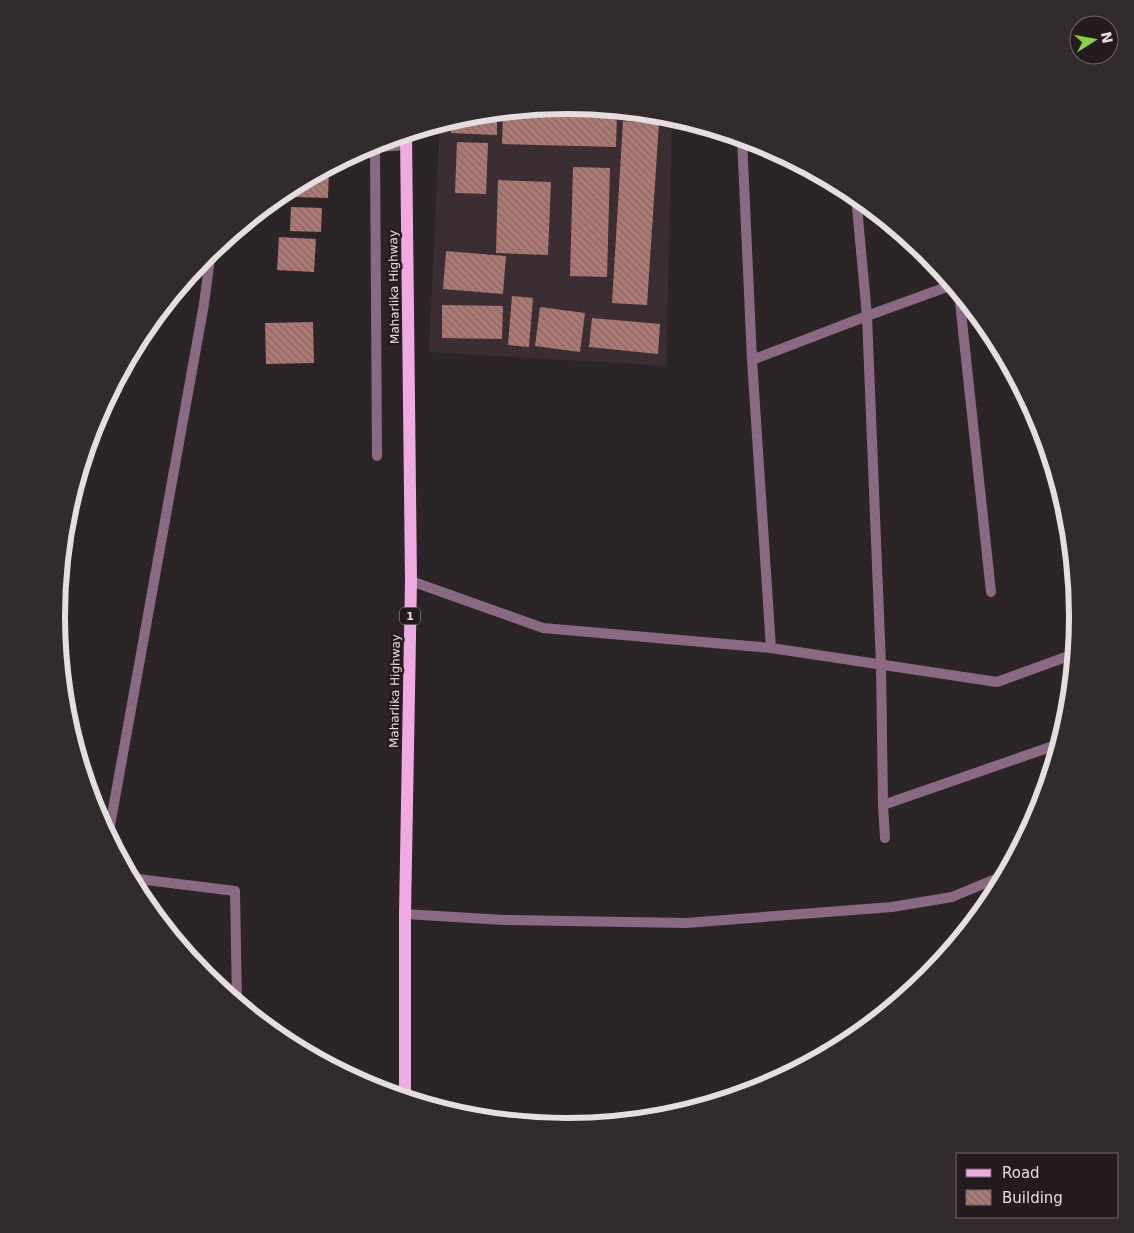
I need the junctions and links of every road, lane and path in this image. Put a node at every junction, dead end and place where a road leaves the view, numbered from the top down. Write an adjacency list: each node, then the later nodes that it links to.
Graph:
1 (406, 140): 11 (main road, Maharlika Highway / 1)
2 (742, 147): 9 (street)
3 (370, 155): 10 (street)
4 (857, 207): 8 (street)
5 (209, 265): 18 (street)
6 (945, 287): 8 (street)
7 (960, 305): 12 (street)
8 (867, 316): 9 (street); 15 (street)
9 (752, 360): 13 (street)
10 (377, 456)
11 (411, 582): 13 (street); 22 (main road, Maharlika Highway / 1)
12 (991, 592)
13 (771, 648): 15 (street)
14 (1067, 656): 15 (street)
15 (881, 664): 17 (street)
16 (1052, 747): 17 (street)
17 (882, 805): 19 (street)
18 (110, 825)
19 (885, 838)
20 (139, 879): 23 (street)
21 (995, 879): 22 (street)
22 (405, 914): 24 (main road, Maharlika Highway / 1)
23 (237, 995)
24 (405, 1092)

